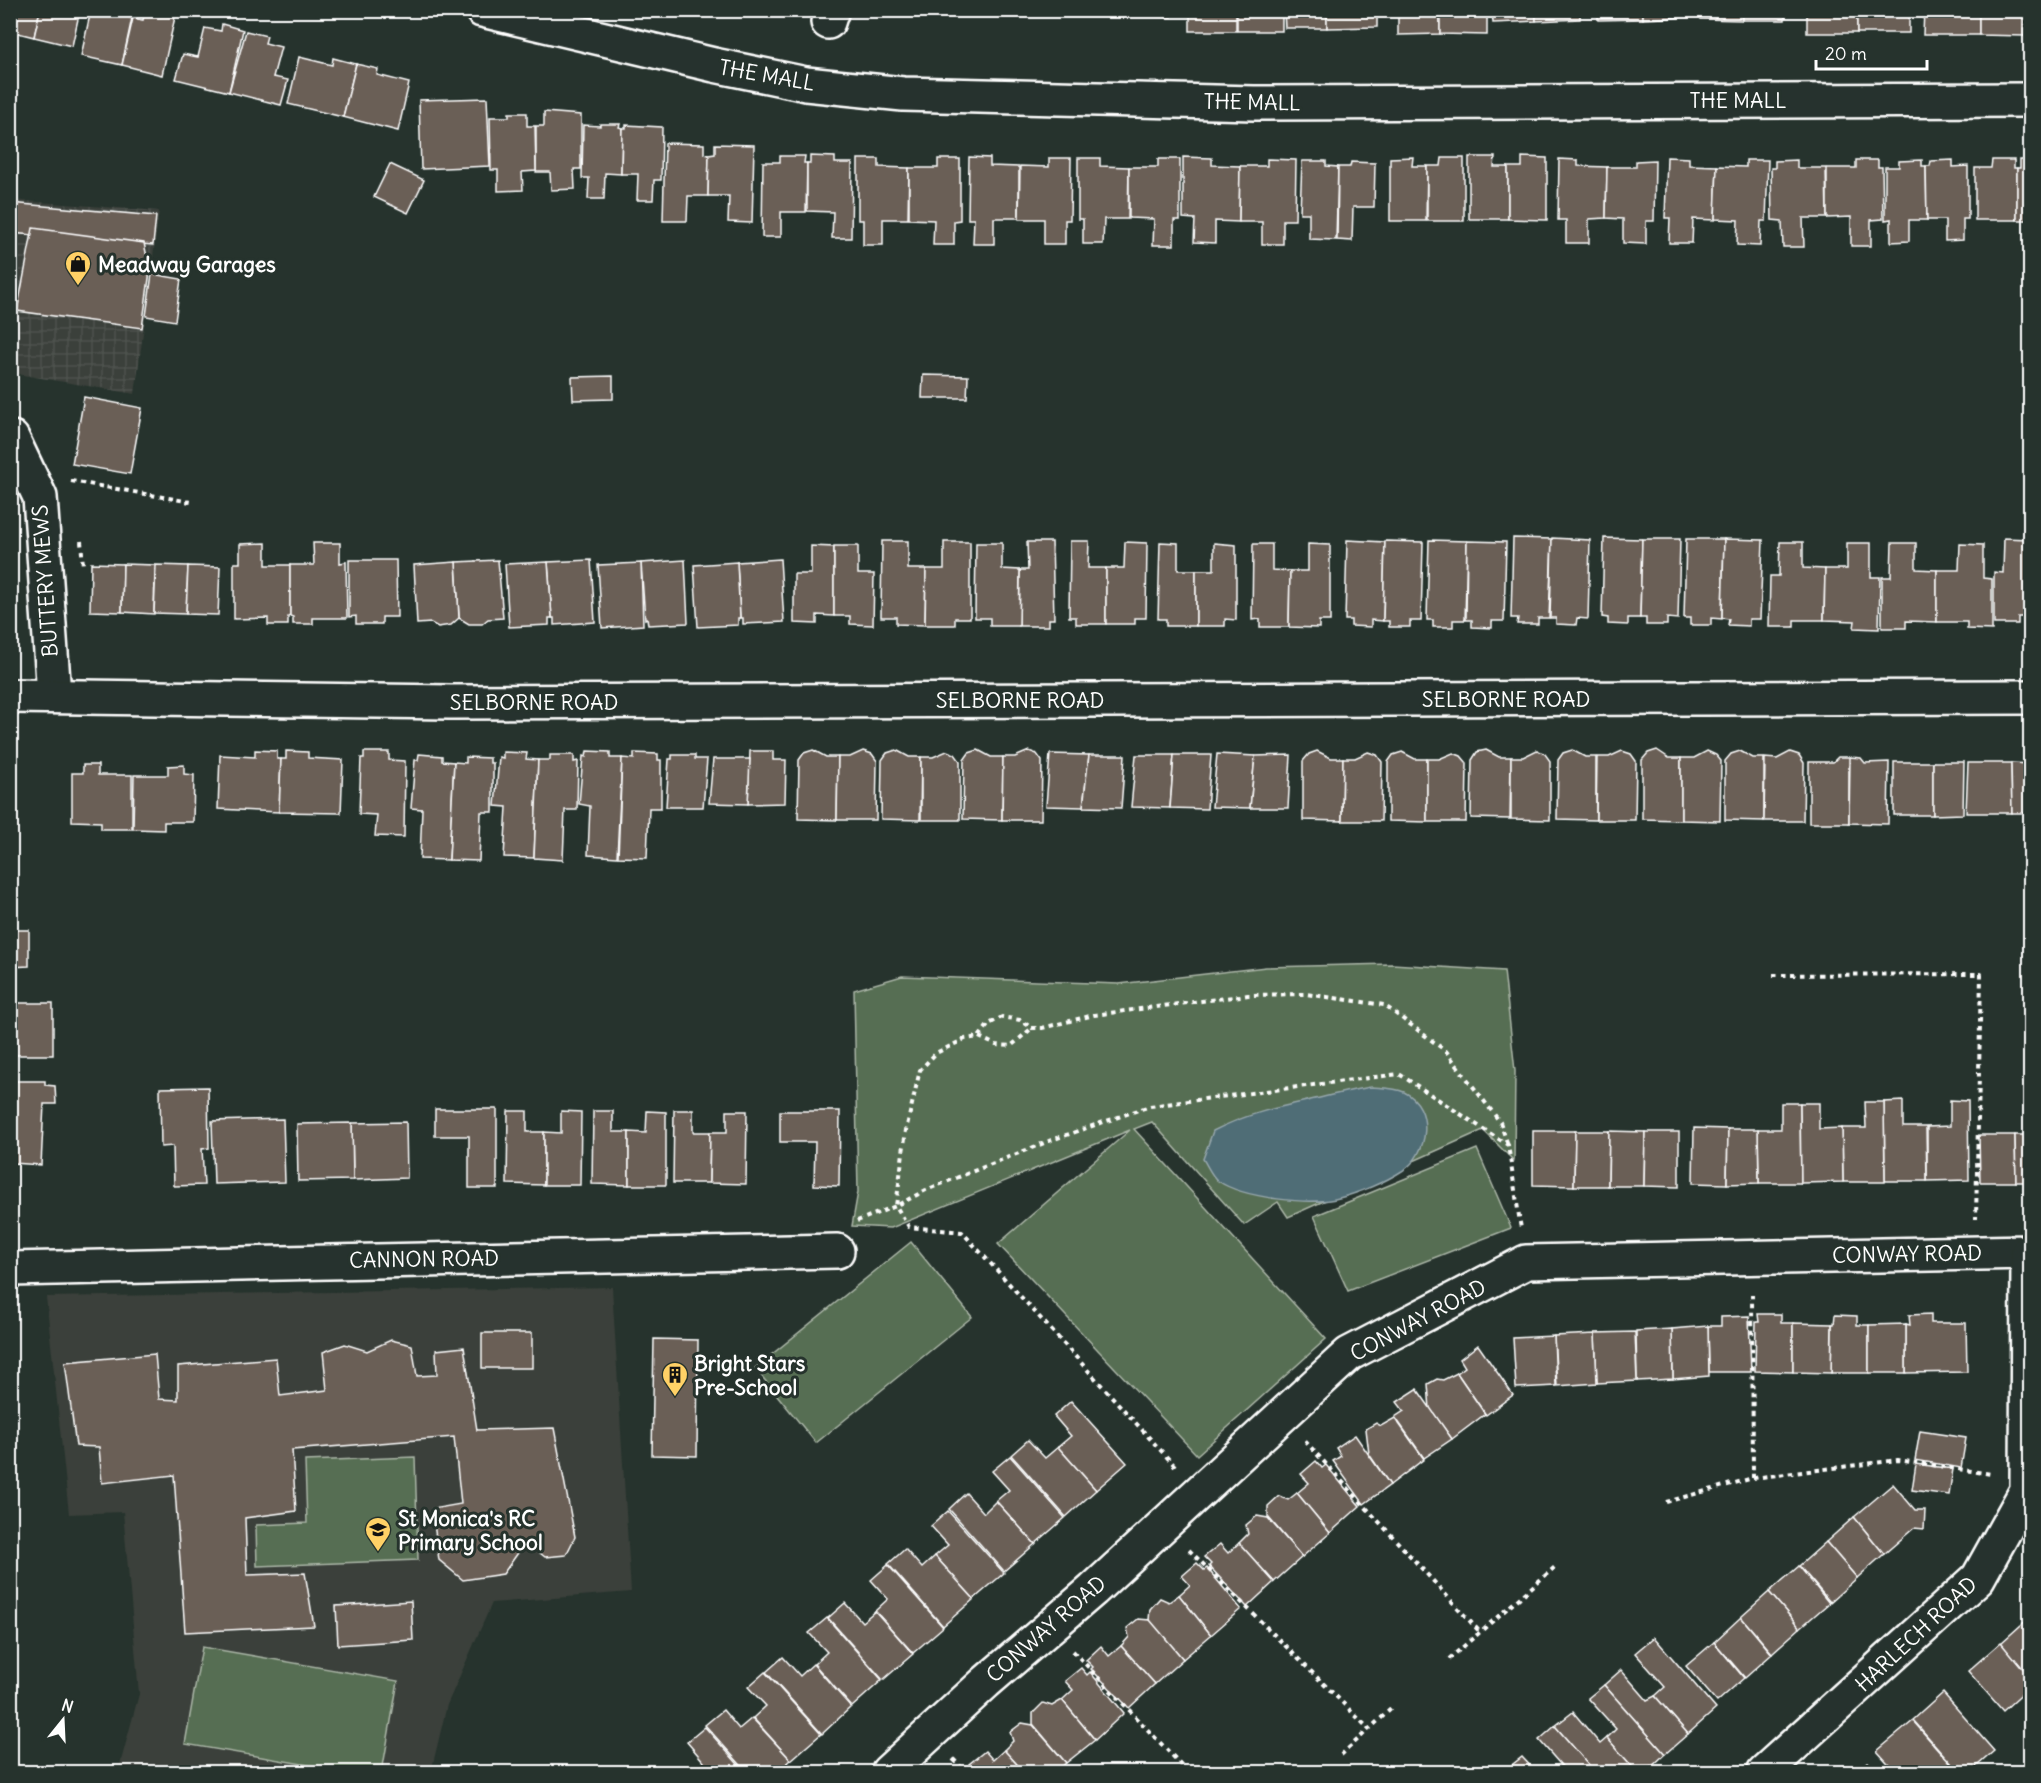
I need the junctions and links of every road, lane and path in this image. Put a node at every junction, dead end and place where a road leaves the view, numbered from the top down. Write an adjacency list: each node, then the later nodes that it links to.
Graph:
1 (482, 10): 2 (street, THE MALL)
2 (2031, 100)
3 (12, 438): 8 (street, BUTTERY MEWS)
4 (62, 479): 5 (path)
5 (190, 502)
6 (78, 530): 7 (path)
7 (83, 572)
8 (54, 695): 9 (street, SELBORNE ROAD); 10 (street, SELBORNE ROAD)
9 (10, 696)
10 (2031, 697)
11 (1773, 975): 17 (path)
12 (1032, 1028): 13 (path); 13 (path); 14 (path)
13 (979, 1037): 15 (path)
14 (1508, 1145): 15 (path); 20 (path)
15 (896, 1206): 16 (path); 25 (path)
16 (837, 1251): 21 (street, CANNON ROAD)
17 (1975, 1252): 18 (street, CONWAY ROAD); 19 (street, CONWAY ROAD)
18 (2029, 1252): 24 (street, HARLECH ROAD)
19 (1752, 1257): 20 (street, CONWAY ROAD); 23 (path)
20 (1526, 1262): 22 (street, CONWAY ROAD)
21 (10, 1269)
22 (1281, 1415): 25 (street, CONWAY ROAD); 30 (path)
23 (1753, 1478): 24 (path); 26 (path)
24 (2027, 1480): 37 (street, HARLECH ROAD)
25 (1198, 1491): 27 (street, CONWAY ROAD)
26 (1666, 1502)
27 (1163, 1524): 29 (street, CONWAY ROAD); 33 (path)
28 (1556, 1567): 30 (path)
29 (1050, 1627): 35 (street, CONWAY ROAD); 36 (path)
30 (1479, 1631): 31 (path)
31 (1449, 1659)
32 (1392, 1708): 33 (path)
33 (1370, 1729): 34 (path)
34 (1341, 1755)
35 (888, 1773)
36 (1188, 1773)
37 (1764, 1773)

